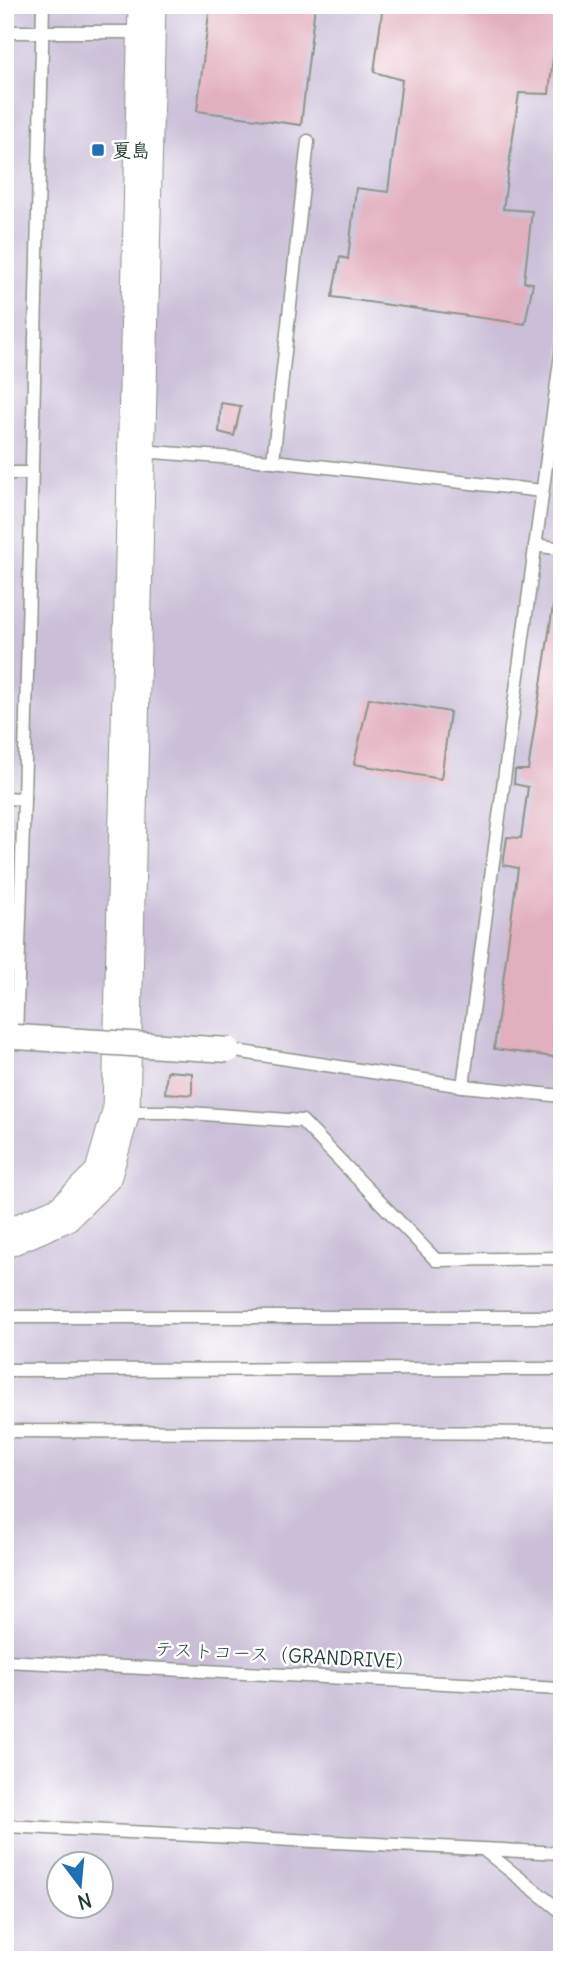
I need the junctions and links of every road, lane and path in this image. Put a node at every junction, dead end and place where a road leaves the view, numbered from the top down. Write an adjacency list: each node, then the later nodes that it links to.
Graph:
1 (43, 5): 4 (lane)
2 (146, 19): 4 (lane); 7 (street)
3 (5, 32): 4 (lane)
4 (43, 33): 10 (lane)
5 (308, 141): 8 (lane)
6 (562, 346): 11 (lane)
7 (136, 451): 8 (lane); 20 (street)
8 (273, 461): 11 (lane)
9 (5, 473): 10 (lane)
10 (32, 473): 15 (lane)
11 (542, 491): 12 (lane)
12 (535, 545): 13 (lane); 18 (lane)
13 (562, 549)
14 (5, 798): 15 (lane)
15 (24, 799): 16 (lane)
16 (10, 1037): 17 (street, bridge)
17 (229, 1050): 18 (lane)
18 (463, 1086): 19 (lane)
19 (562, 1096)
20 (121, 1112): 21 (street); 22 (lane)
21 (5, 1239)
22 (562, 1258)
23 (5, 1317): 24 (lane)
24 (562, 1317)
25 (562, 1369): 26 (lane)
26 (5, 1370)
27 (5, 1431): 28 (lane)
28 (562, 1433)
29 (5, 1661): 30 (lane, テストコース（GRANDRIVE）)
30 (562, 1689)
31 (5, 1826): 32 (lane)
32 (483, 1849): 33 (lane); 34 (lane)
33 (562, 1853)
34 (562, 1912)

